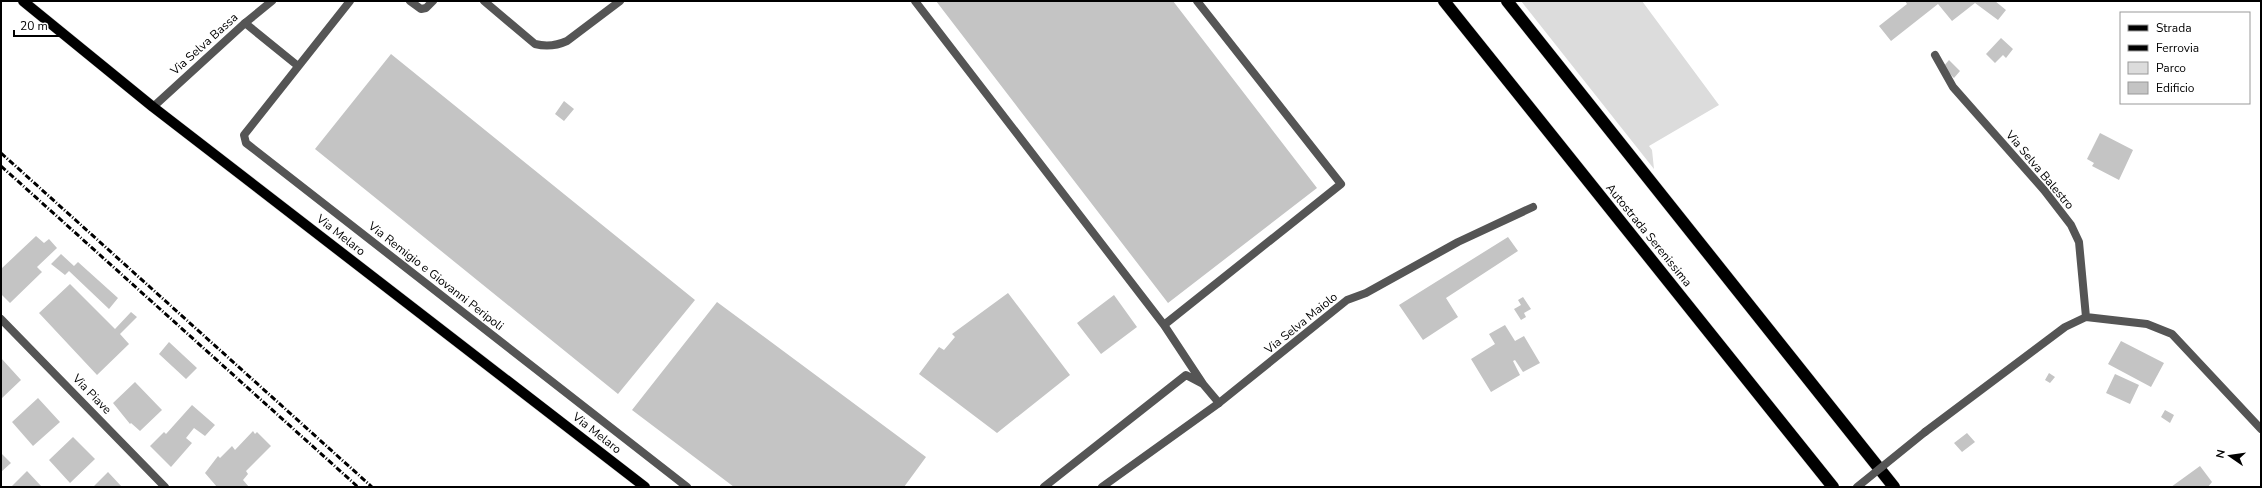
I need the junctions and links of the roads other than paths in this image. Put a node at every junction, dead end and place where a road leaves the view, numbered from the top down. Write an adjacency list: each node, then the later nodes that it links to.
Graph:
1 (23, 1): 15 (main road, Via Melaro)
2 (272, 1): 12 (street, Via Selva Bassa)
3 (350, 1): 14 (street, Via Remigio e Giovanni Peripoli)
4 (410, 1): 5 (street)
5 (433, 1)
6 (484, 1): 7 (street)
7 (620, 1)
8 (915, 1): 19 (street)
9 (1197, 1): 19 (street)
10 (1444, 1): 28 (highway, Autostrada Serenissima)
11 (1507, 1): 30 (highway)
12 (245, 23): 14 (street); 15 (street, Via Selva Bassa)
13 (1935, 55): 17 (street, Via Selva Balestro)
14 (298, 66): 25 (street, Via Remigio e Giovanni Peripoli)
15 (153, 107): 24 (main road, Via Melaro)
16 (1533, 207): 21 (street, Via Selva Maiolo)
17 (2086, 317): 22 (street); 29 (street, bridge)
18 (1, 318): 23 (street, Via Piave)
19 (1164, 326): 20 (street)
20 (1203, 384): 21 (street); 26 (street)
21 (1219, 403): 27 (street, Via Selva Maiolo)
22 (2261, 429)
23 (164, 487)
24 (645, 487)
25 (687, 487)
26 (1044, 487)
27 (1102, 487)
28 (1833, 487)
29 (1858, 487)
30 (1894, 487)

